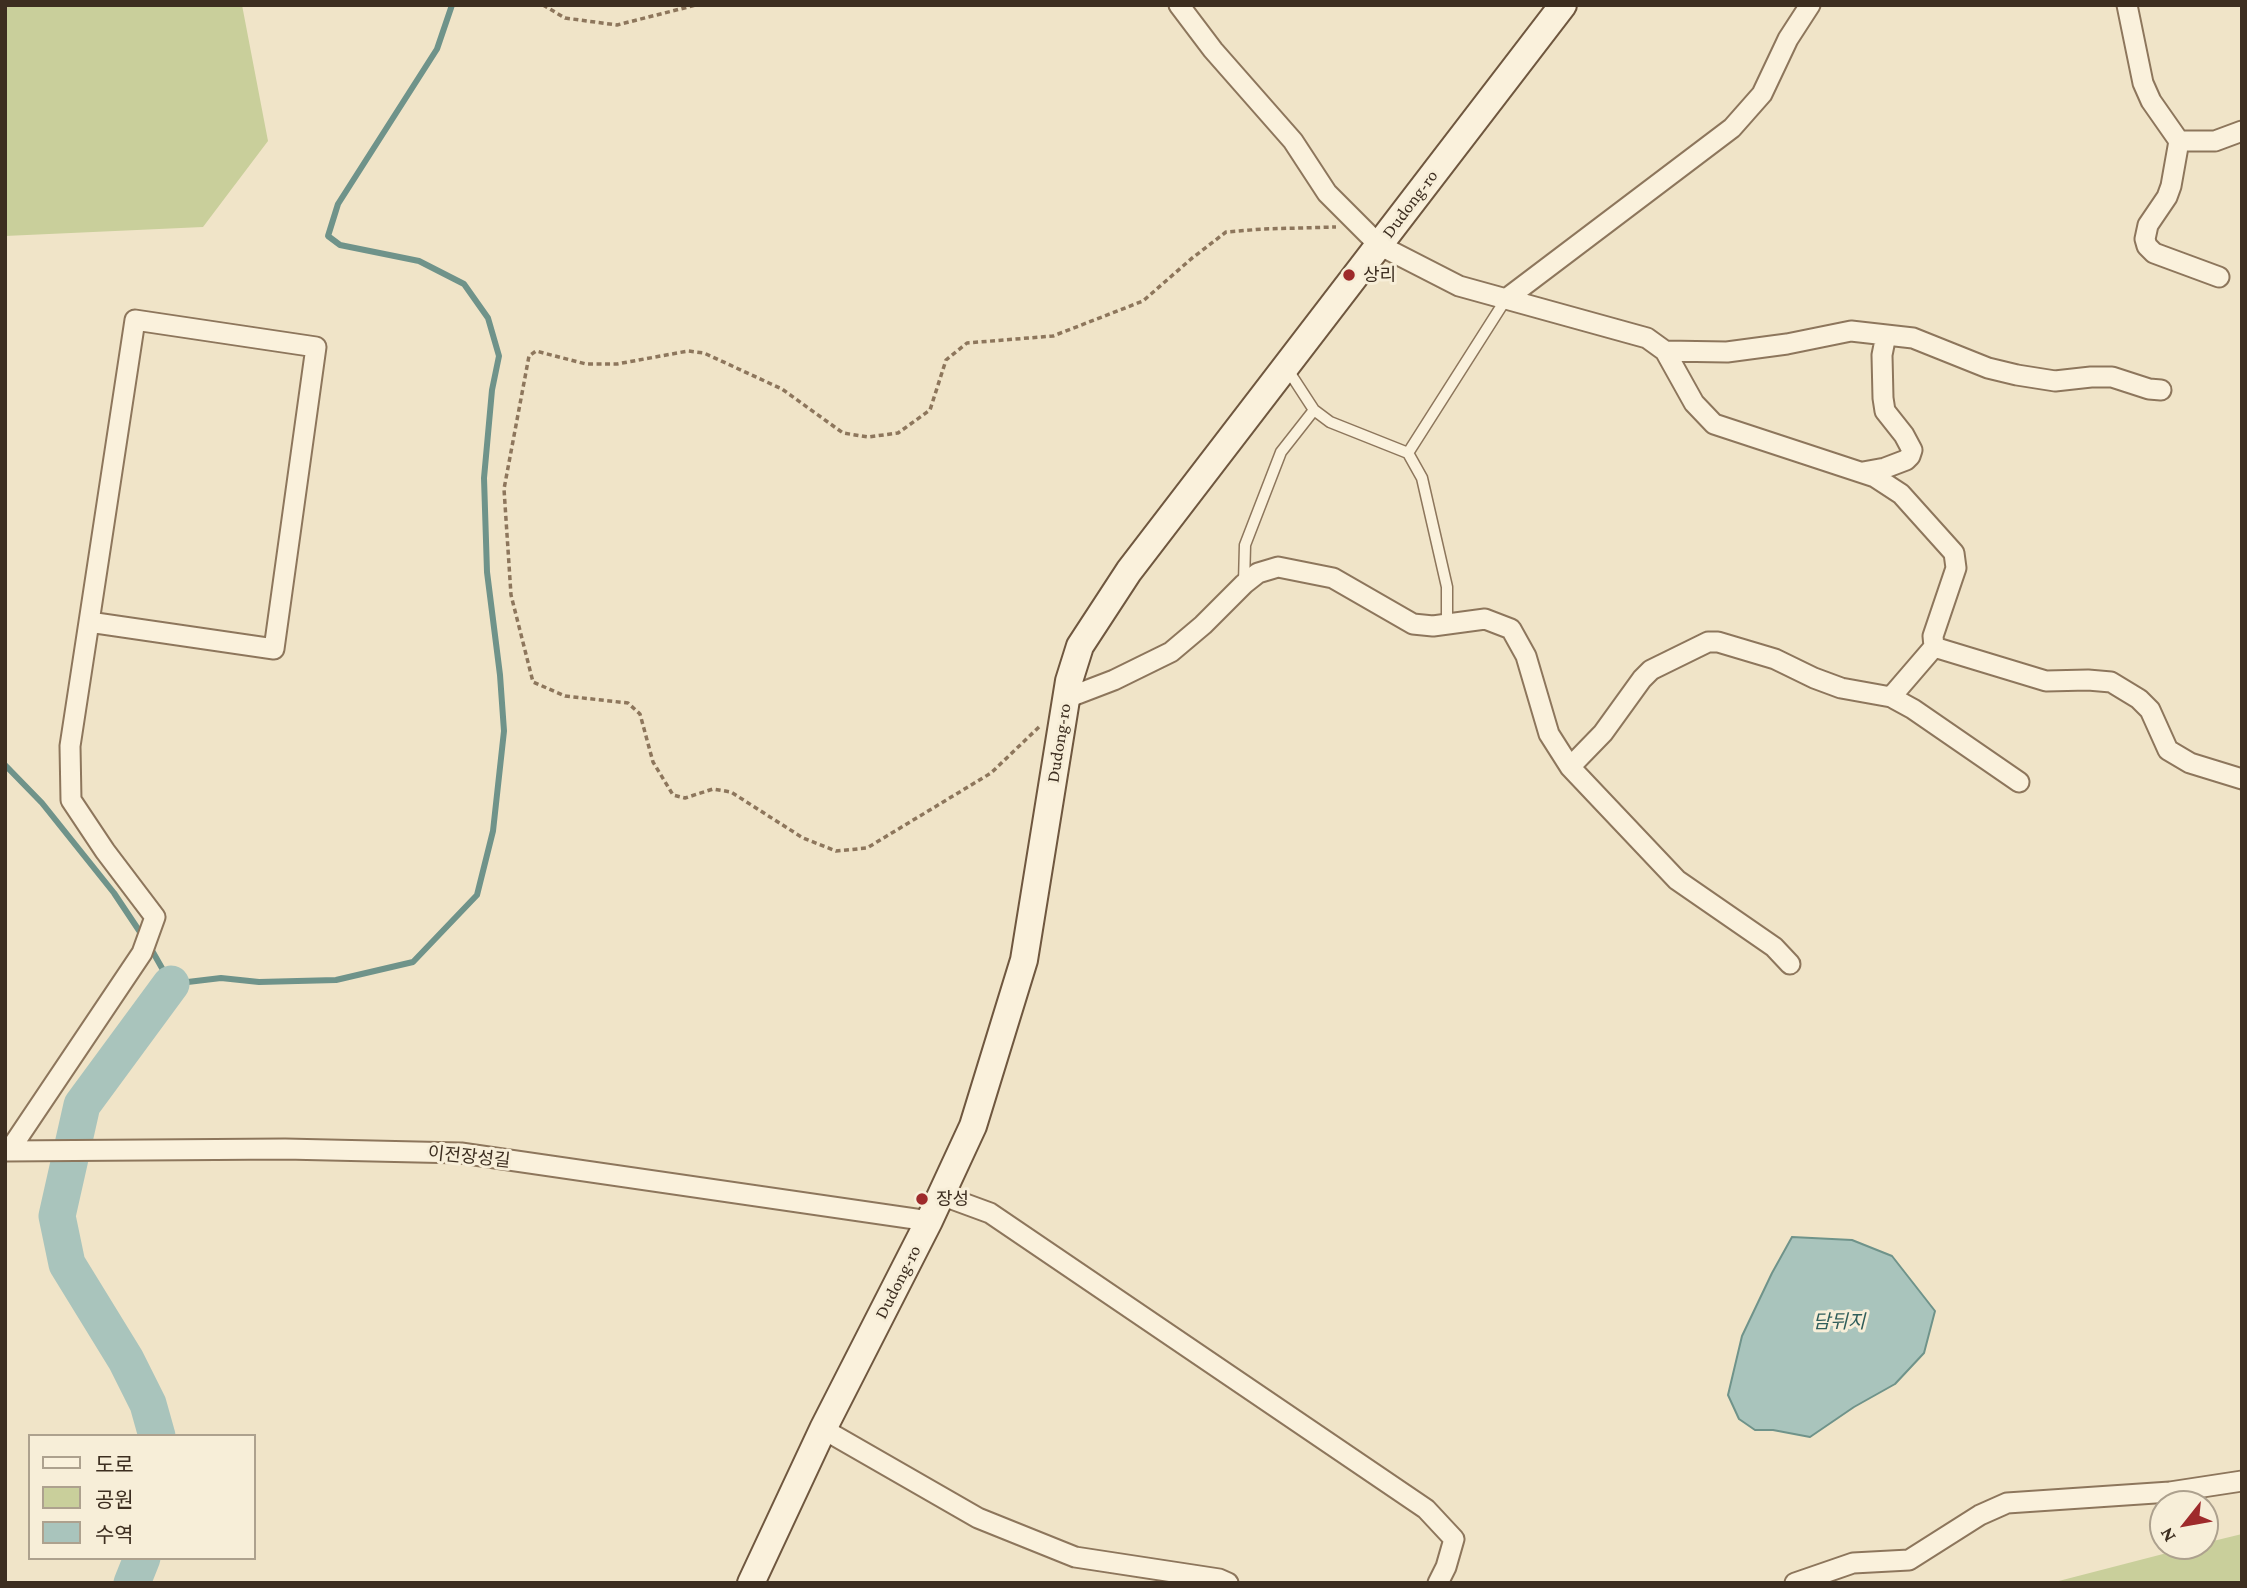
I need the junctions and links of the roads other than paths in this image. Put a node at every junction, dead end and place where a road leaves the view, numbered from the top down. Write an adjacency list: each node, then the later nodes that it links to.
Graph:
1 (1179, 5): 7 (street)
2 (1563, 5): 7 (main road, Dudong-ro)
3 (1810, 5): 9 (street)
4 (2127, 5): 6 (street)
5 (2242, 131): 6 (street)
6 (2179, 141): 8 (street)
7 (1379, 245): 9 (street); 12 (main road, Dudong-ro)
8 (2219, 277)
9 (1506, 299): 11 (street); 15 (lane)
10 (1886, 335): 11 (street); 13 (street); 16 (street)
11 (1665, 351): 16 (street)
12 (1286, 367): 14 (lane); 22 (main road, Dudong-ro)
13 (2161, 390)
14 (1314, 410): 15 (lane); 17 (lane)
15 (1408, 453): 19 (lane)
16 (1862, 472): 20 (street)
17 (1244, 584): 19 (street); 22 (street)
18 (89, 622): 18 (street); 27 (street)
19 (1447, 624): 23 (street)
20 (1934, 648): 21 (street); 24 (street)
21 (1891, 697): 23 (street); 25 (street)
22 (1067, 698): 28 (main road, Dudong-ro)
23 (1570, 767): 26 (street)
24 (2242, 779)
25 (2019, 782)
26 (1790, 964)
27 (14, 1151): 29 (street, 이전장성길)
28 (941, 1195): 29 (main road, Dudong-ro); 34 (street)
29 (929, 1221): 30 (main road, Dudong-ro)
30 (823, 1429): 32 (main road, Dudong-ro); 33 (street)
31 (2242, 1481): 35 (street)
32 (751, 1583)
33 (1228, 1583)
34 (1438, 1583)
35 (1795, 1583)

